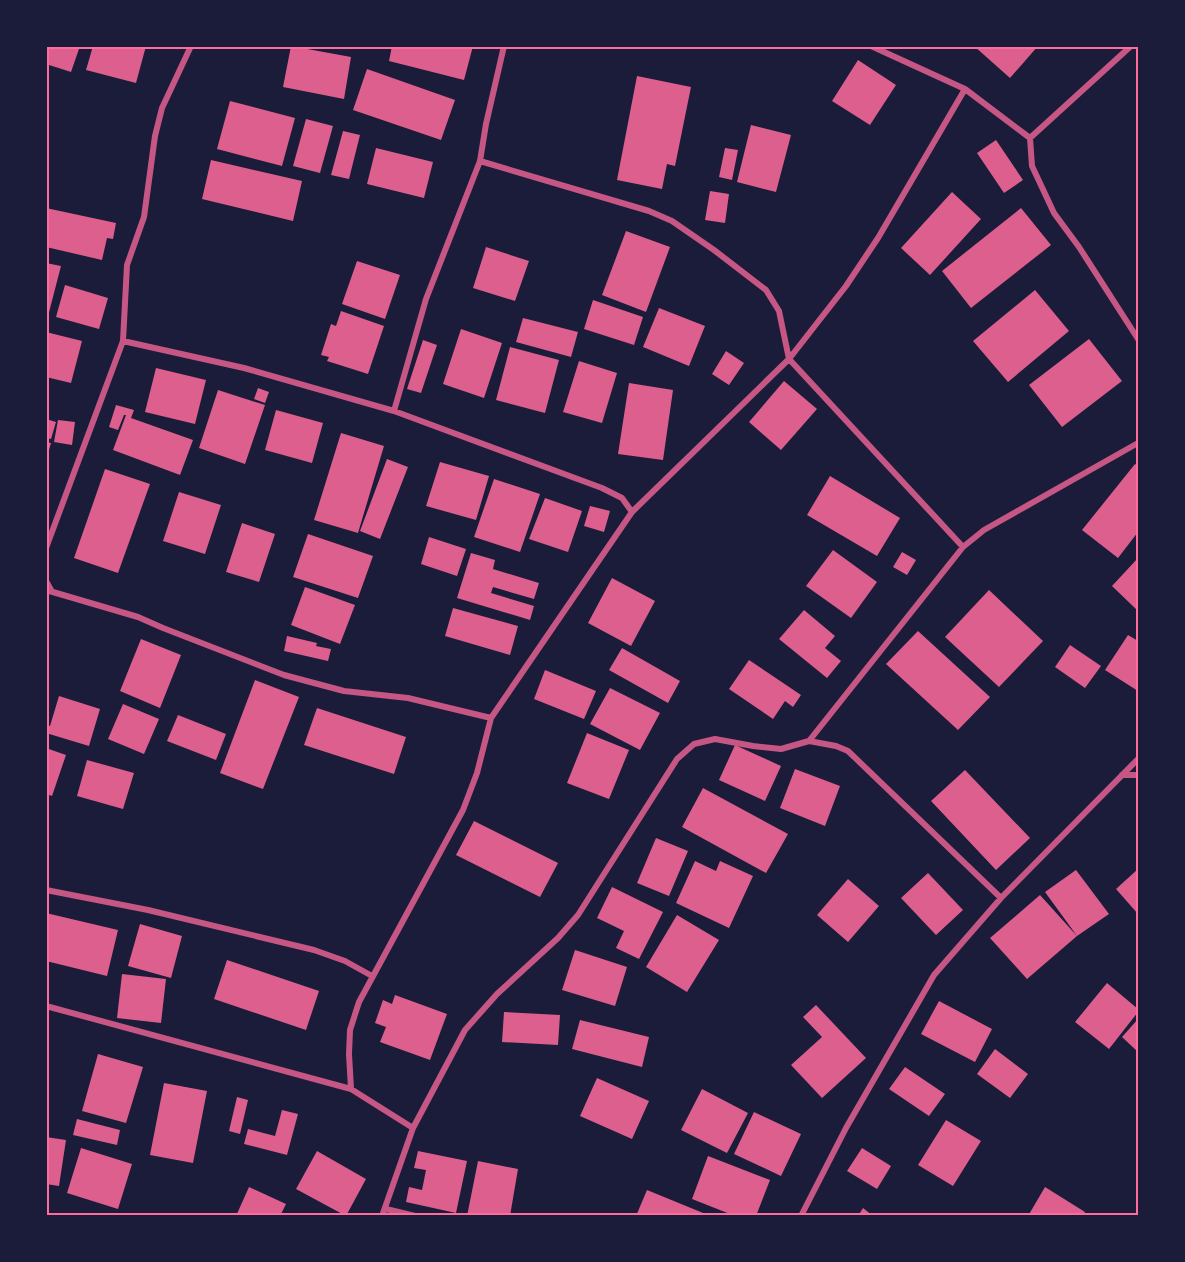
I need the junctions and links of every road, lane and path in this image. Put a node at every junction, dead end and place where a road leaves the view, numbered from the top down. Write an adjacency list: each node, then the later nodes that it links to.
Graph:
1 (191, 46): 10 (street)
2 (504, 46): 7 (street)
3 (871, 46): 5 (street)
4 (1131, 46): 6 (street)
5 (965, 89): 6 (street); 11 (street)
6 (1030, 138): 8 (street)
7 (480, 160): 11 (street); 12 (street)
8 (1136, 330): 9 (street)
9 (1138, 339)
10 (123, 341): 12 (street); 16 (street)
11 (789, 358): 14 (street); 15 (street)
12 (394, 411): 14 (street)
13 (1138, 443): 15 (street)
14 (632, 512): 19 (street)
15 (963, 547): 20 (street)
16 (46, 548)
17 (46, 581): 18 (street)
18 (49, 590): 19 (street)
19 (490, 718): 26 (street)
20 (808, 741): 25 (street); 29 (street)
21 (1138, 759): 22 (street)
22 (1122, 775): 23 (street); 25 (street)
23 (1138, 775)
24 (46, 890): 26 (street)
25 (1001, 898): 32 (street)
26 (372, 976): 28 (street)
27 (46, 1006): 28 (street)
28 (351, 1089): 29 (street)
29 (413, 1128): 30 (street)
30 (384, 1212): 31 (street)
31 (415, 1215)
32 (801, 1215)

